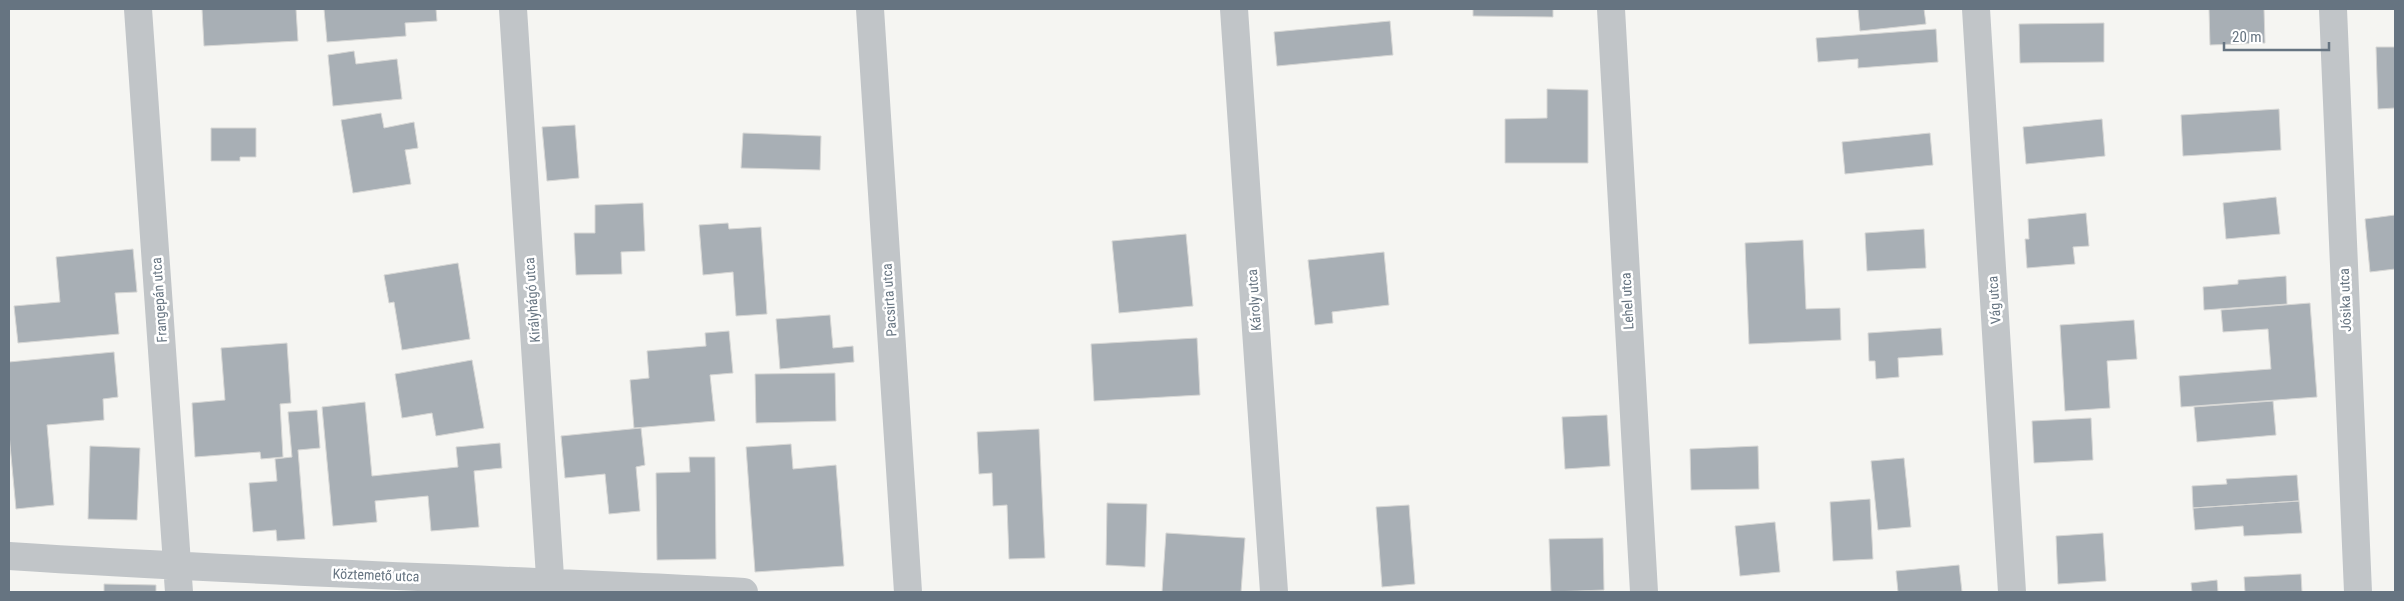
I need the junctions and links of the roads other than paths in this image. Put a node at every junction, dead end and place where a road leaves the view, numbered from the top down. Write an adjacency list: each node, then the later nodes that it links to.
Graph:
1 (138, 9): 9 (street, Frangepán utca)
2 (513, 9): 10 (street, Királyhágó utca)
3 (870, 9): 12 (street, Pacsirta utca)
4 (1234, 9): 13 (street, Károly utca)
5 (1611, 9): 14 (street, Lehel utca)
6 (1976, 9): 15 (street, Vág utca)
7 (2332, 9): 16 (street, Jósika utca)
8 (9, 556): 9 (street, Köztemető utca)
9 (179, 580): 10 (street, Köztemető utca)
10 (551, 587): 11 (street, Köztemető utca)
11 (744, 592)
12 (908, 592)
13 (1274, 592)
14 (1644, 592)
15 (2012, 592)
16 (2358, 592)

